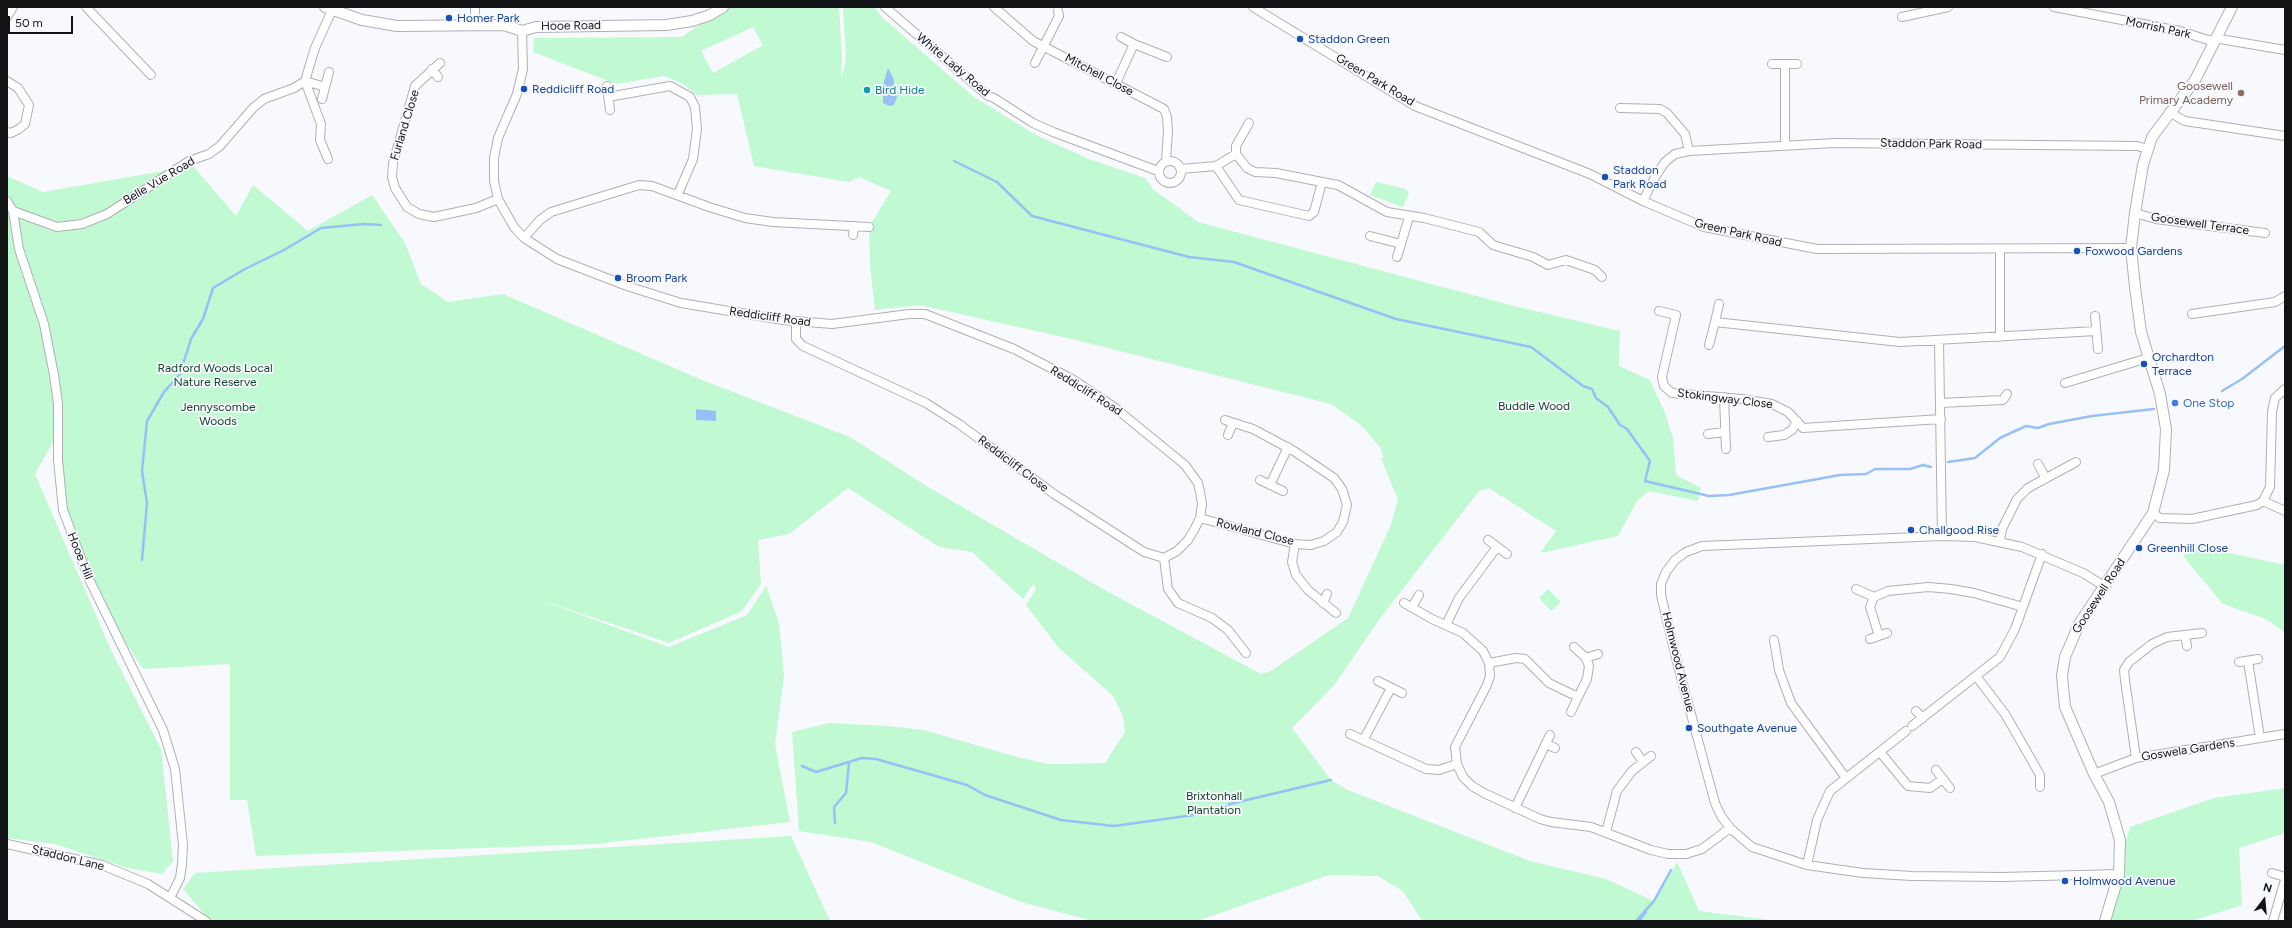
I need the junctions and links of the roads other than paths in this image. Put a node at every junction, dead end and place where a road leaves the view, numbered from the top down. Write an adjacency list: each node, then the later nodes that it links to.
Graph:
1 (13, 7): 13 (street)
2 (86, 7): 30 (street)
3 (476, 7): 15 (street)
4 (723, 7): 16 (street, Hooe Road)
5 (885, 7): 53 (street, White Lady Road)
6 (994, 7): 20 (street, Mitchell Close)
7 (1253, 7): 58 (street, Green Park Road)
8 (1948, 7): 14 (street)
9 (2054, 7): 18 (street, Morrish Park)
10 (2232, 7): 18 (street, Goosewell Road)
11 (328, 9): 15 (street, Hooe Road); 33 (street)
12 (1058, 11): 20 (street)
13 (7, 17)
14 (1902, 18)
15 (475, 26): 16 (street, Hooe Road)
16 (522, 31): 56 (street, Reddicliff Road)
17 (1121, 37): 19 (street)
18 (2214, 39): 21 (street, Morrish Park); 41 (street, Goosewell Road)
19 (1134, 44): 22 (street); 34 (street)
20 (1044, 46): 24 (street); 34 (street, Mitchell Close)
21 (2285, 50)
22 (1167, 57)
23 (440, 63): 28 (street, Furland Close)
24 (1035, 63)
25 (1772, 64): 26 (street)
26 (1785, 64): 27 (street); 45 (street)
27 (1797, 64)
28 (432, 69): 31 (street); 56 (street, Furland Close)
29 (329, 72): 36 (street)
30 (150, 75)
31 (438, 77)
32 (7, 81): 43 (street)
33 (305, 81): 36 (street); 49 (street); 59 (street, Belle Vue Road)
34 (1116, 83): 50 (street, Mitchell Close)
35 (607, 86): 37 (street)
36 (325, 87): 38 (street)
37 (608, 97): 40 (street); 55 (street)
38 (322, 99)
39 (1620, 108): 47 (street)
40 (610, 110)
41 (2169, 112): 44 (street); 46 (street, Goosewell Road)
42 (1249, 123): 48 (street)
43 (7, 132)
44 (2285, 136)
45 (1785, 145): 46 (street, Staddon Park Road); 47 (street, Staddon Park Road)
46 (2148, 149): 60 (street, Goosewell Road)
47 (1689, 151): 58 (street, Staddon Park Road)
48 (1236, 154): 51 (street); 54 (street)
49 (328, 159)
50 (1166, 161): 52 (street); 53 (street)
51 (1216, 166): 52 (street); 54 (street)
52 (1181, 169): 53 (street, White Lady Road)
53 (1158, 171)
54 (1322, 182): 61 (street)
55 (678, 194): 62 (street); 65 (street)
56 (498, 199): 65 (street, Reddicliff Road)
57 (7, 201): 59 (street, Hooe Hill)
58 (1643, 201): 68 (street, Green Park Road)
59 (13, 211): 173 (street, Hooe Hill)
60 (2136, 213): 63 (street, Goosewell Terrace); 67 (street, Goosewell Road)
61 (1409, 217): 66 (street); 70 (street)
62 (869, 227)
63 (2265, 233)
64 (1370, 236): 66 (street)
65 (524, 238): 76 (street, Reddicliff Road)
66 (1401, 244): 69 (street)
67 (2131, 248): 68 (street, Green Park Road); 83 (street, Goosewell Road)
68 (2000, 249): 79 (street)
69 (1397, 257)
70 (1602, 277)
71 (2285, 296): 74 (street)
72 (1720, 304): 77 (street)
73 (1659, 311): 87 (street, Stokingway Close)
74 (2192, 314)
75 (2095, 316): 78 (street)
76 (796, 321): 106 (street, Reddicliff Road); 114 (street, Reddicliff Close)
77 (1715, 322): 80 (street); 81 (street)
78 (2096, 331): 79 (street); 82 (street)
79 (2000, 337): 80 (street)
80 (1940, 341): 88 (street)
81 (1709, 345)
82 (2098, 349)
83 (2148, 358): 84 (street); 105 (street, Goosewell Road)
84 (2064, 384)
85 (2285, 389): 103 (street)
86 (2007, 394): 88 (street)
87 (1724, 397): 90 (street, Stokingway Close); 91 (street)
88 (1940, 403): 89 (street)
89 (1941, 419): 90 (street, Stokingway Close); 107 (street)
90 (1797, 422): 94 (street)
91 (1725, 432): 92 (street); 96 (street)
92 (1708, 434)
93 (1228, 435): 95 (street, Rowland Close)
94 (1768, 437)
95 (1288, 448): 101 (street); 110 (street, Rowland Close)
96 (1726, 449)
97 (2076, 462): 99 (street)
98 (2038, 464): 99 (street)
99 (2045, 477): 109 (street)
100 (1260, 480): 101 (street)
101 (1270, 485): 102 (street)
102 (1283, 492)
103 (2263, 501): 104 (street); 105 (street)
104 (2285, 511)
105 (2153, 513): 115 (street, Goosewell Road)
106 (1200, 518): 110 (street, Rowland Close); 114 (street)
107 (1942, 536): 109 (street, Holmwood Avenue); 165 (street, Holmwood Avenue)
108 (1488, 540): 111 (street)
109 (2000, 541): 113 (street, Holmwood Avenue)
110 (1295, 544): 120 (street)
111 (1498, 547): 112 (street); 123 (street)
112 (1507, 554)
113 (2042, 554): 115 (street, Holmwood Avenue); 121 (street)
114 (1164, 558): 130 (street)
115 (2104, 586): 159 (street, Goosewell Road)
116 (1856, 589): 119 (street)
117 (1327, 594): 120 (street)
118 (1419, 594): 123 (street)
119 (1874, 597): 121 (street); 126 (street)
120 (1323, 603): 122 (street)
121 (2023, 608): 137 (street)
122 (1336, 613)
123 (1446, 625): 136 (street)
124 (2202, 632): 125 (street)
125 (2185, 635): 128 (street); 155 (street)
126 (1870, 639)
127 (1774, 640): 160 (street)
128 (2187, 646)
129 (1574, 647): 132 (street)
130 (1246, 653)
131 (1598, 654): 132 (street)
132 (1586, 658): 141 (street)
133 (2258, 659): 134 (street)
134 (2248, 661): 135 (street); 148 (street)
135 (2239, 662)
136 (1489, 663): 141 (street); 157 (street)
137 (1976, 676): 144 (street); 162 (street)
138 (1378, 681): 139 (street)
139 (1392, 688): 140 (street); 149 (street)
140 (1402, 693)
141 (1578, 697): 143 (street)
142 (1916, 711): 144 (street)
143 (1571, 712)
144 (1923, 718): 153 (street)
145 (1350, 734): 149 (street)
146 (2285, 734): 148 (street, Goswela Gardens)
147 (1550, 735): 150 (street)
148 (2260, 738): 155 (street, Goswela Gardens)
149 (1364, 739): 157 (street)
150 (1546, 744): 151 (street); 164 (street)
151 (1556, 748)
152 (1636, 752): 156 (street)
153 (1880, 752): 160 (street); 161 (street)
154 (1651, 756): 156 (street)
155 (2136, 758): 159 (street, Goswela Gardens)
156 (1642, 762): 166 (street)
157 (1457, 764): 164 (street)
158 (1936, 770): 161 (street)
159 (2094, 774): 170 (street, Goosewell Road)
160 (1846, 778): 168 (street)
161 (1943, 779): 163 (street)
162 (2040, 787)
163 (1950, 788)
164 (1515, 808): 166 (street)
165 (1730, 828): 166 (street); 168 (street, Holmwood Avenue)
166 (1606, 832)
167 (7, 844): 173 (street, Staddon Lane)
168 (1807, 865): 170 (street, Holmwood Avenue)
169 (2272, 873): 171 (street)
170 (2119, 874): 175 (street, Goosewell Road)
171 (2285, 876)
172 (2285, 880): 176 (street)
173 (170, 898): 174 (street, Staddon Lane)
174 (206, 921)
175 (2105, 921)
176 (2273, 921)

